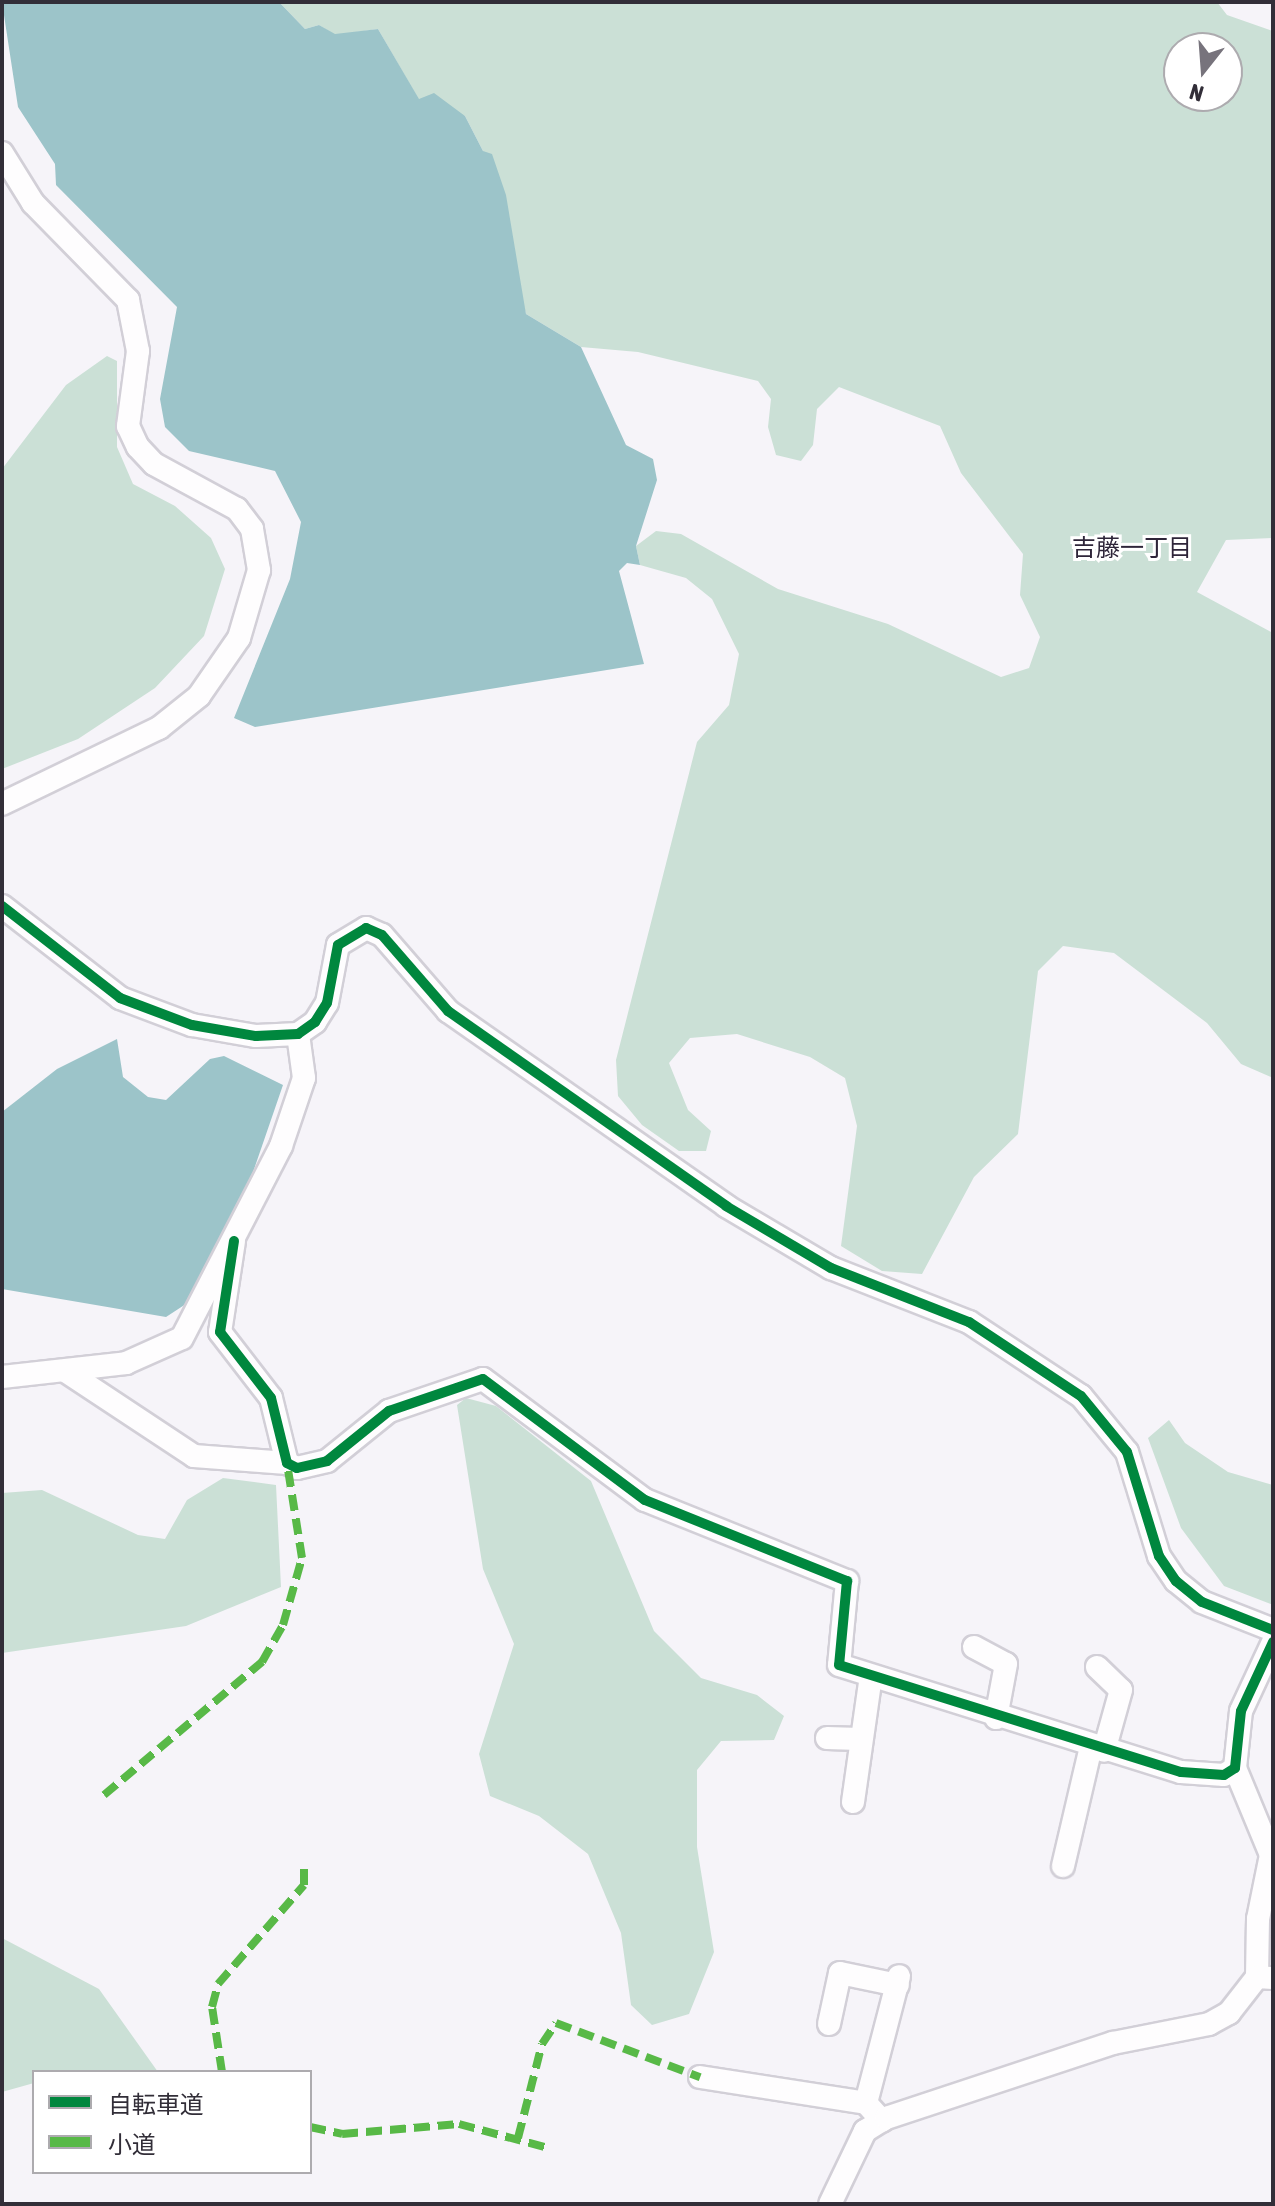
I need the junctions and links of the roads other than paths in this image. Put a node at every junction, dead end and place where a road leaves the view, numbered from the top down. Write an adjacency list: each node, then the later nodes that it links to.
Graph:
1 (2, 153): 2 (street)
2 (2, 804)
3 (2, 906): 4 (street)
4 (298, 1034): 5 (street); 9 (street)
5 (234, 1241): 6 (street); 8 (street)
6 (67, 1372): 7 (street); 8 (street)
7 (2, 1377)
8 (287, 1463): 13 (street)
9 (1273, 1630)
10 (1273, 1642): 18 (street)
11 (974, 1647): 14 (street)
12 (1097, 1667): 17 (street)
13 (871, 1676): 14 (street); 16 (street)
14 (996, 1718): 17 (street)
15 (827, 1738): 16 (street)
16 (859, 1739): 19 (street)
17 (1098, 1749): 18 (street); 20 (street)
18 (1235, 1768): 21 (street)
19 (853, 1802)
20 (1063, 1866)
21 (1265, 1977): 25 (street)
22 (829, 2024): 24 (street)
23 (700, 2077): 24 (street)
24 (866, 2103): 25 (street)
25 (882, 2121): 26 (street)
26 (830, 2204)

